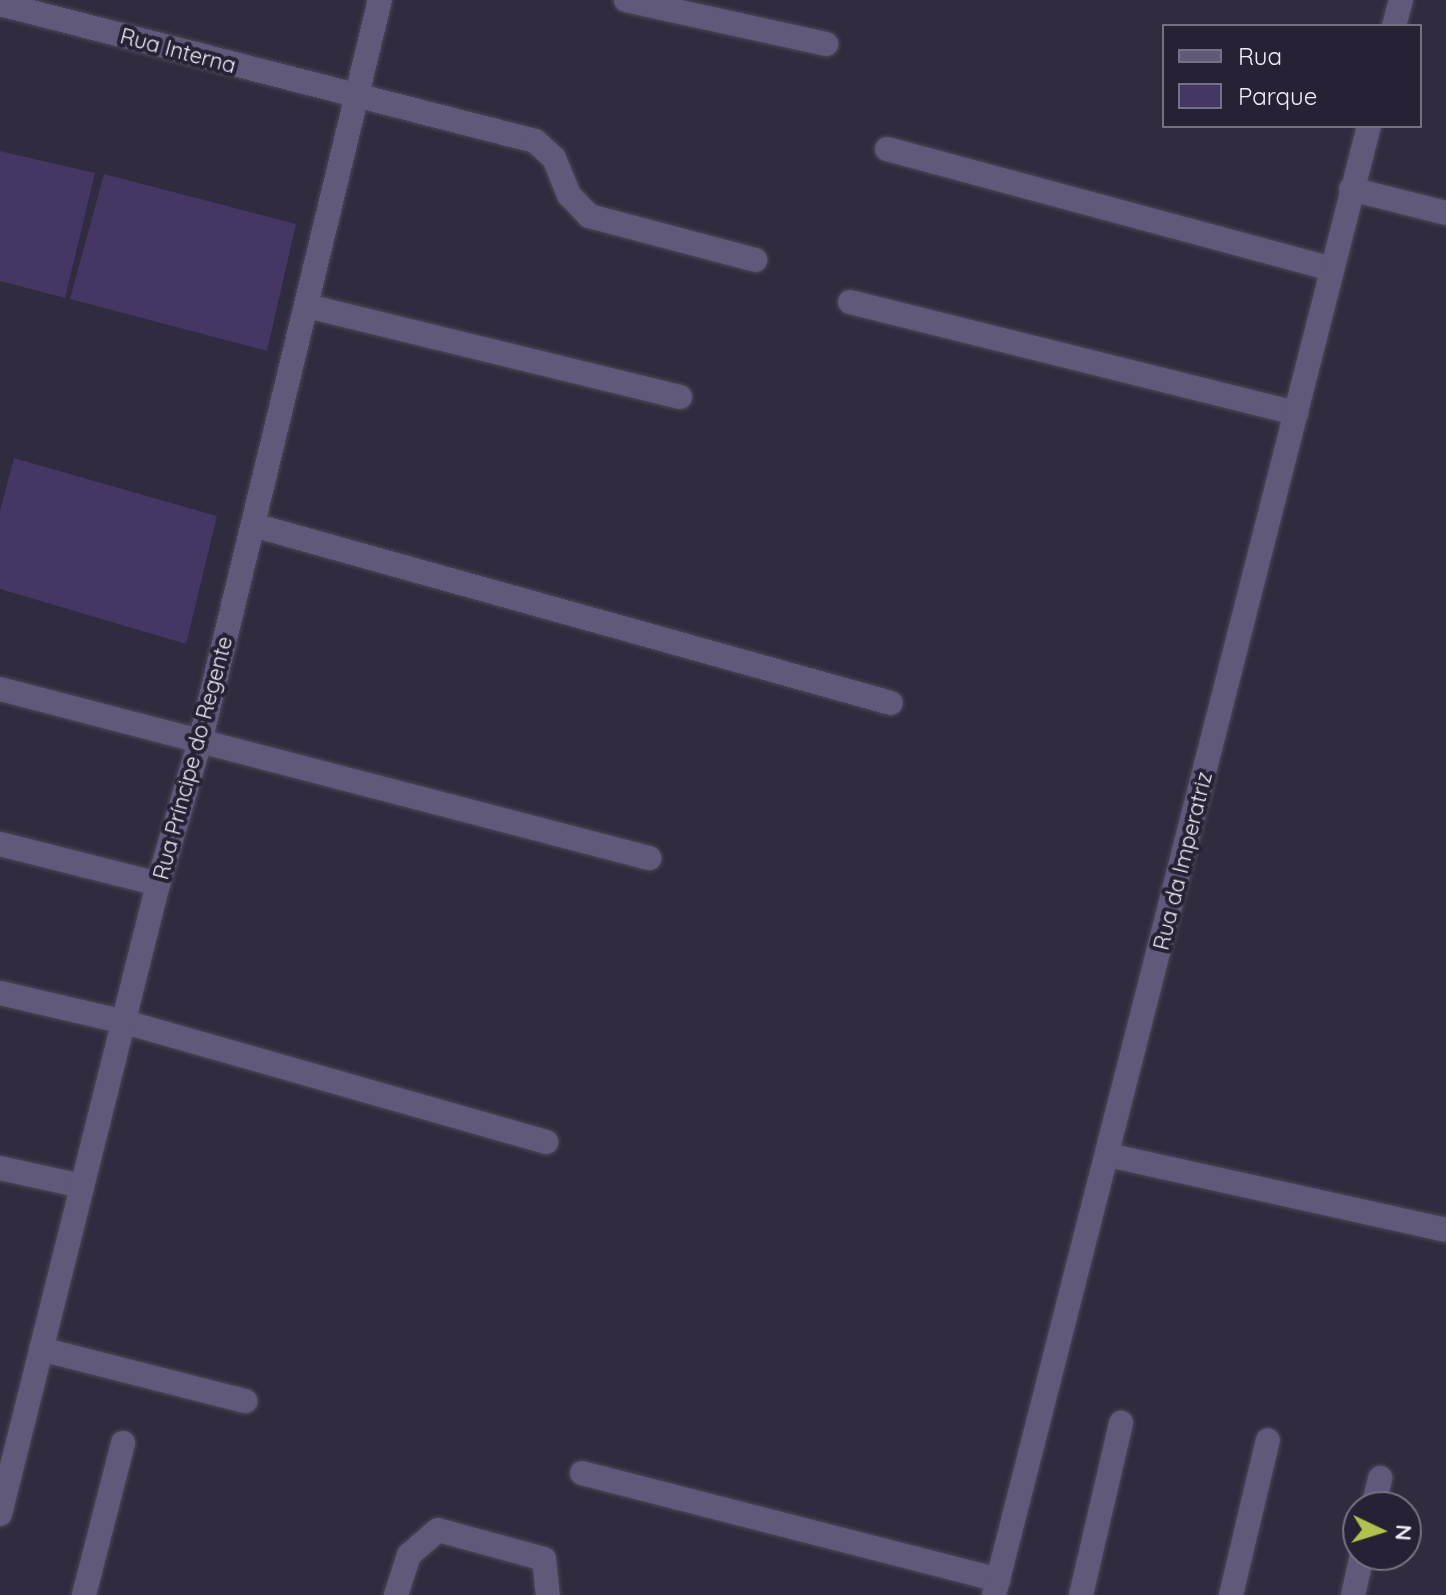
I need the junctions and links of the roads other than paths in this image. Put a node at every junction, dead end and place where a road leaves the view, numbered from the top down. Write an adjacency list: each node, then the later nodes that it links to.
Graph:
1 (380, 0): 7 (street, Rua Príncipe do Regente)
2 (626, 0): 6 (street)
3 (1401, 0): 5 (street)
4 (0, 4): 7 (street, Rua Interna)
5 (1395, 24)
6 (826, 44)
7 (356, 97): 12 (street, Rua Interna); 15 (street, Rua Príncipe do Regente)
8 (1368, 128): 10 (street, Rua da Imperatriz)
9 (887, 149): 13 (street)
10 (1351, 189): 11 (street); 13 (street, Rua da Imperatriz)
11 (1446, 213)
12 (755, 260)
13 (1331, 269): 17 (street, Rua da Imperatriz)
14 (850, 302): 17 (street)
15 (307, 306): 16 (street); 18 (street, Rua Príncipe do Regente)
16 (680, 397)
17 (1296, 413): 28 (street, Rua da Imperatriz)
18 (253, 525): 20 (street); 21 (street, Rua Príncipe do Regente)
19 (0, 689): 21 (street)
20 (891, 703)
21 (201, 738): 23 (street); 24 (street, Rua Príncipe do Regente)
22 (0, 844): 24 (street)
23 (649, 858)
24 (158, 884): 26 (street, Rua Príncipe do Regente)
25 (0, 993): 26 (street)
26 (125, 1022): 27 (street); 30 (street, Rua Príncipe do Regente)
27 (546, 1142)
28 (1108, 1155): 31 (street); 42 (street, Rua da Imperatriz)
29 (0, 1168): 30 (street)
30 (82, 1186): 32 (street, Rua Príncipe do Regente)
31 (1446, 1230)
32 (41, 1349): 33 (street); 40 (street, Rua Príncipe do Regente)
33 (245, 1401)
34 (1121, 1423): 46 (street)
35 (1268, 1440): 47 (street)
36 (123, 1443): 43 (street)
37 (582, 1473): 42 (street)
38 (1380, 1478): 39 (street)
39 (1377, 1491)
40 (0, 1514)
41 (1358, 1571): 48 (street)
42 (996, 1588)
43 (84, 1595)
44 (396, 1595): 45 (street)
45 (548, 1595)
46 (1081, 1595)
47 (1231, 1595)
48 (1353, 1595)

